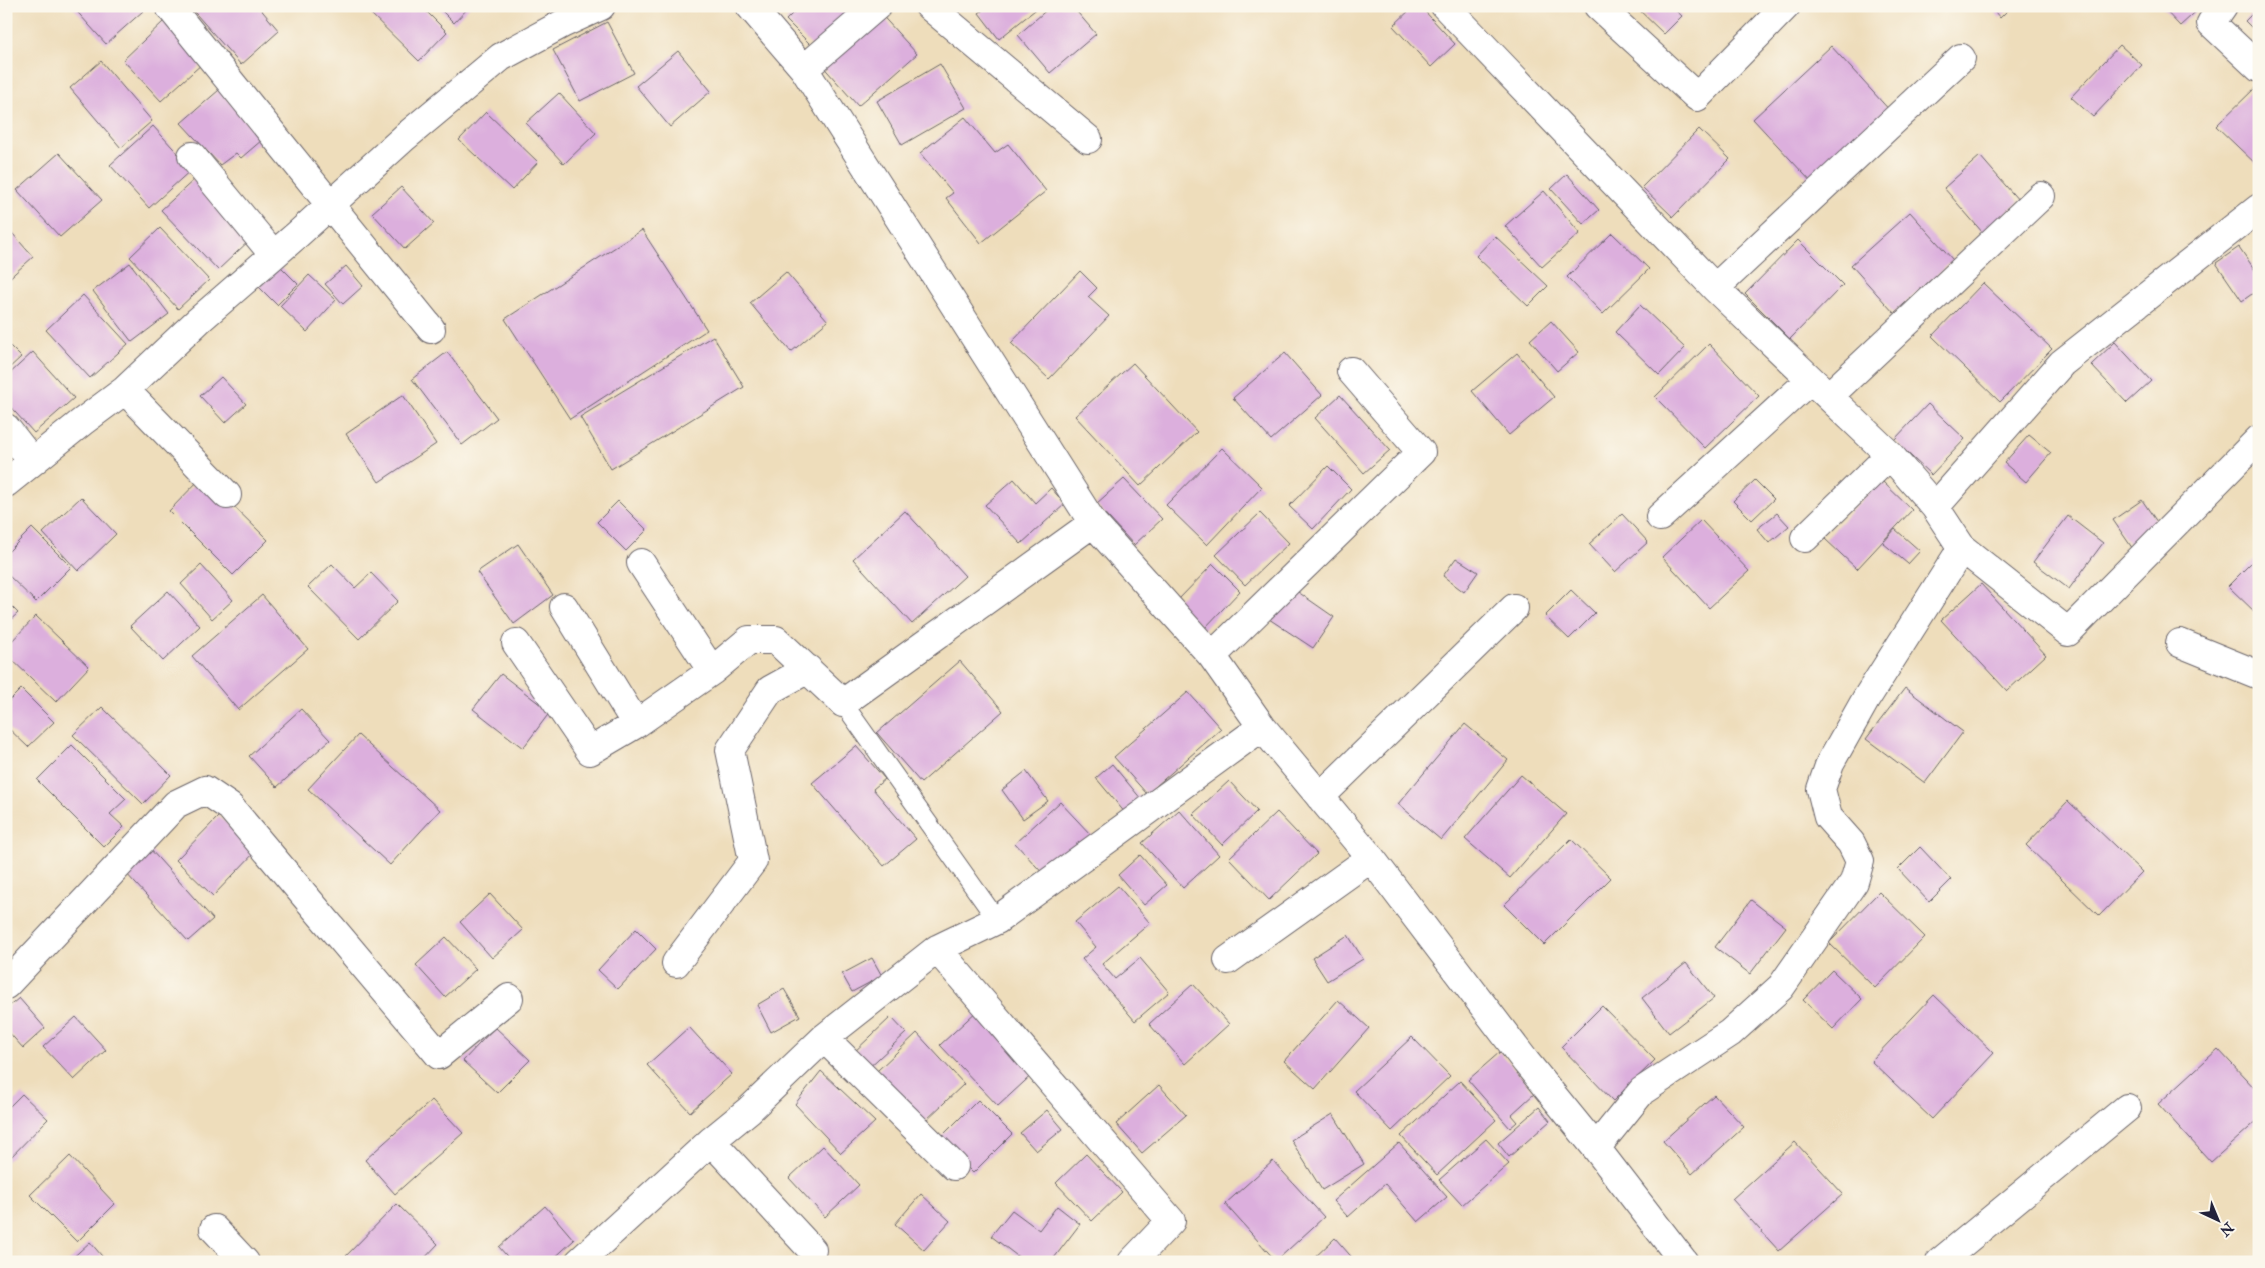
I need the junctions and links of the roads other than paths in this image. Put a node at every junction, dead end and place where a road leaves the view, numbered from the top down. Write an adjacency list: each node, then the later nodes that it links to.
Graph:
1 (169, 6): 17 (street)
2 (601, 6): 10 (street)
3 (750, 6): 13 (street)
4 (877, 6): 13 (street)
5 (929, 6): 14 (street)
6 (1445, 6): 20 (street)
7 (1598, 6): 8 (street)
8 (1786, 6)
9 (2223, 6): 12 (street)
10 (556, 15): 17 (street)
11 (1961, 58): 20 (street)
12 (2259, 68)
13 (804, 69): 33 (street)
14 (1088, 139)
15 (192, 156): 19 (street)
16 (2041, 196): 23 (street)
17 (331, 205): 19 (street); 21 (street)
18 (2259, 208): 31 (street)
19 (273, 254): 24 (street)
20 (1715, 288): 23 (street)
21 (431, 330)
22 (1351, 371): 41 (street)
23 (1820, 388): 27 (street); 32 (street)
24 (125, 390): 28 (street); 30 (street)
25 (6, 428): 28 (street)
26 (2259, 439): 35 (street)
27 (1890, 455): 31 (street); 34 (street)
28 (32, 461): 29 (street)
29 (6, 483)
30 (227, 495)
31 (1935, 507): 35 (street)
32 (1660, 517)
33 (1094, 523): 41 (street); 45 (street)
34 (1805, 538)
35 (1962, 548): 59 (street)
36 (641, 564): 43 (street)
37 (564, 607): 46 (street)
38 (1514, 608): 48 (street)
39 (516, 643): 46 (street)
40 (2180, 643): 44 (street)
41 (1212, 656): 47 (street)
42 (808, 669): 43 (street); 45 (street); 53 (street)
43 (712, 671): 46 (street)
44 (2259, 675)
45 (843, 703): 50 (lane)
46 (636, 724)
47 (1262, 727): 48 (street); 50 (street)
48 (1320, 797): 49 (street)
49 (1371, 858): 52 (street); 59 (street)
50 (998, 920): 51 (street)
51 (937, 949): 56 (street); 65 (street)
52 (1228, 960)
53 (676, 963)
54 (6, 985): 55 (street)
55 (509, 998)
56 (824, 1038): 58 (street); 60 (street)
57 (2127, 1108): 67 (street)
58 (711, 1141): 62 (street); 64 (street)
59 (1596, 1148): 66 (street)
60 (954, 1166)
61 (214, 1229): 63 (street)
62 (812, 1250)
63 (245, 1262)
64 (579, 1262)
65 (1132, 1262)
66 (1684, 1262)
67 (1940, 1262)

